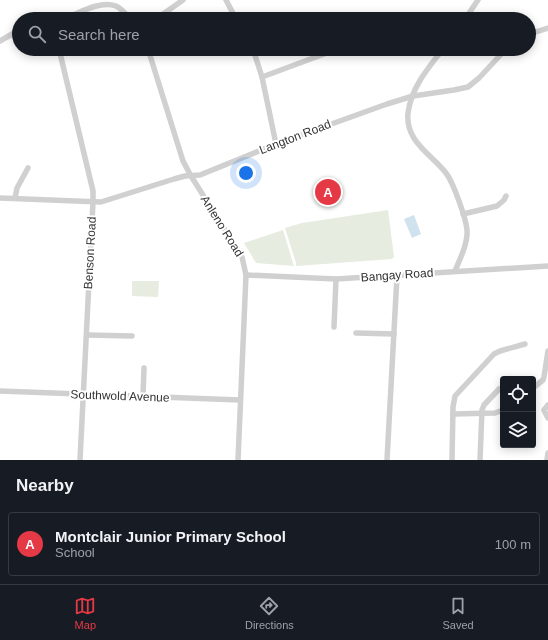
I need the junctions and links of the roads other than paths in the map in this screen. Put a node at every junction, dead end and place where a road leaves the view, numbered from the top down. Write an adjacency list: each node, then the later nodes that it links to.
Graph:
1 (183, 0): 6 (street)
2 (478, 0): 8 (street)
3 (227, 1): 7 (street)
4 (81, 12): 5 (street)
5 (124, 12)
6 (166, 12)
7 (232, 12)
8 (470, 12)
9 (548, 28): 10 (street)
10 (536, 32)
11 (12, 35): 12 (street)
12 (1, 42)
13 (61, 56): 27 (street, Benson Road)
14 (150, 56): 23 (street, Anleno Road)
15 (255, 56): 19 (street)
16 (319, 56): 19 (street)
17 (438, 56): 20 (street)
18 (499, 56): 20 (street, Langton Road)
19 (262, 77): 21 (street)
20 (413, 96): 21 (street, Langton Road); 28 (street)
21 (276, 144): 23 (street, Langton Road)
22 (28, 168): 26 (street)
23 (191, 176): 27 (street, Langton Road); 31 (street, Anleno Road)
24 (506, 196): 28 (street)
25 (0, 198): 26 (street, Langton Road)
26 (15, 198): 27 (street, Langton Road)
27 (94, 202): 37 (street, Benson Road)
28 (463, 214): 30 (street)
29 (548, 266): 30 (street, Bangay Road)
30 (455, 271): 32 (street, Bangay Road)
31 (246, 275): 33 (street, Bangay Road); 47 (street, Anleno Road)
32 (397, 276): 33 (street, Bangay Road); 36 (street)
33 (336, 279): 34 (street)
34 (334, 327)
35 (356, 333): 36 (street)
36 (394, 334): 56 (street)
37 (86, 335): 38 (street); 45 (street, Benson Road)
38 (132, 336)
39 (525, 344): 51 (street)
40 (548, 351): 42 (street)
41 (144, 368): 46 (street)
42 (536, 385)
43 (499, 389): 50 (street)
44 (0, 391): 45 (street, Southwold Avenue)
45 (84, 394): 46 (street, Southwold Avenue); 54 (street, Benson Road)
46 (143, 396): 47 (street, Southwold Avenue)
47 (240, 400): 55 (street, Anleno Road)
48 (548, 405): 52 (street)
49 (500, 411): 50 (street)
50 (482, 413): 51 (street); 58 (street)
51 (453, 414): 57 (street)
52 (548, 418)
53 (548, 453): 59 (street)
54 (80, 460)
55 (238, 460)
56 (387, 460)
57 (452, 460)
58 (480, 460)
59 (547, 460)

